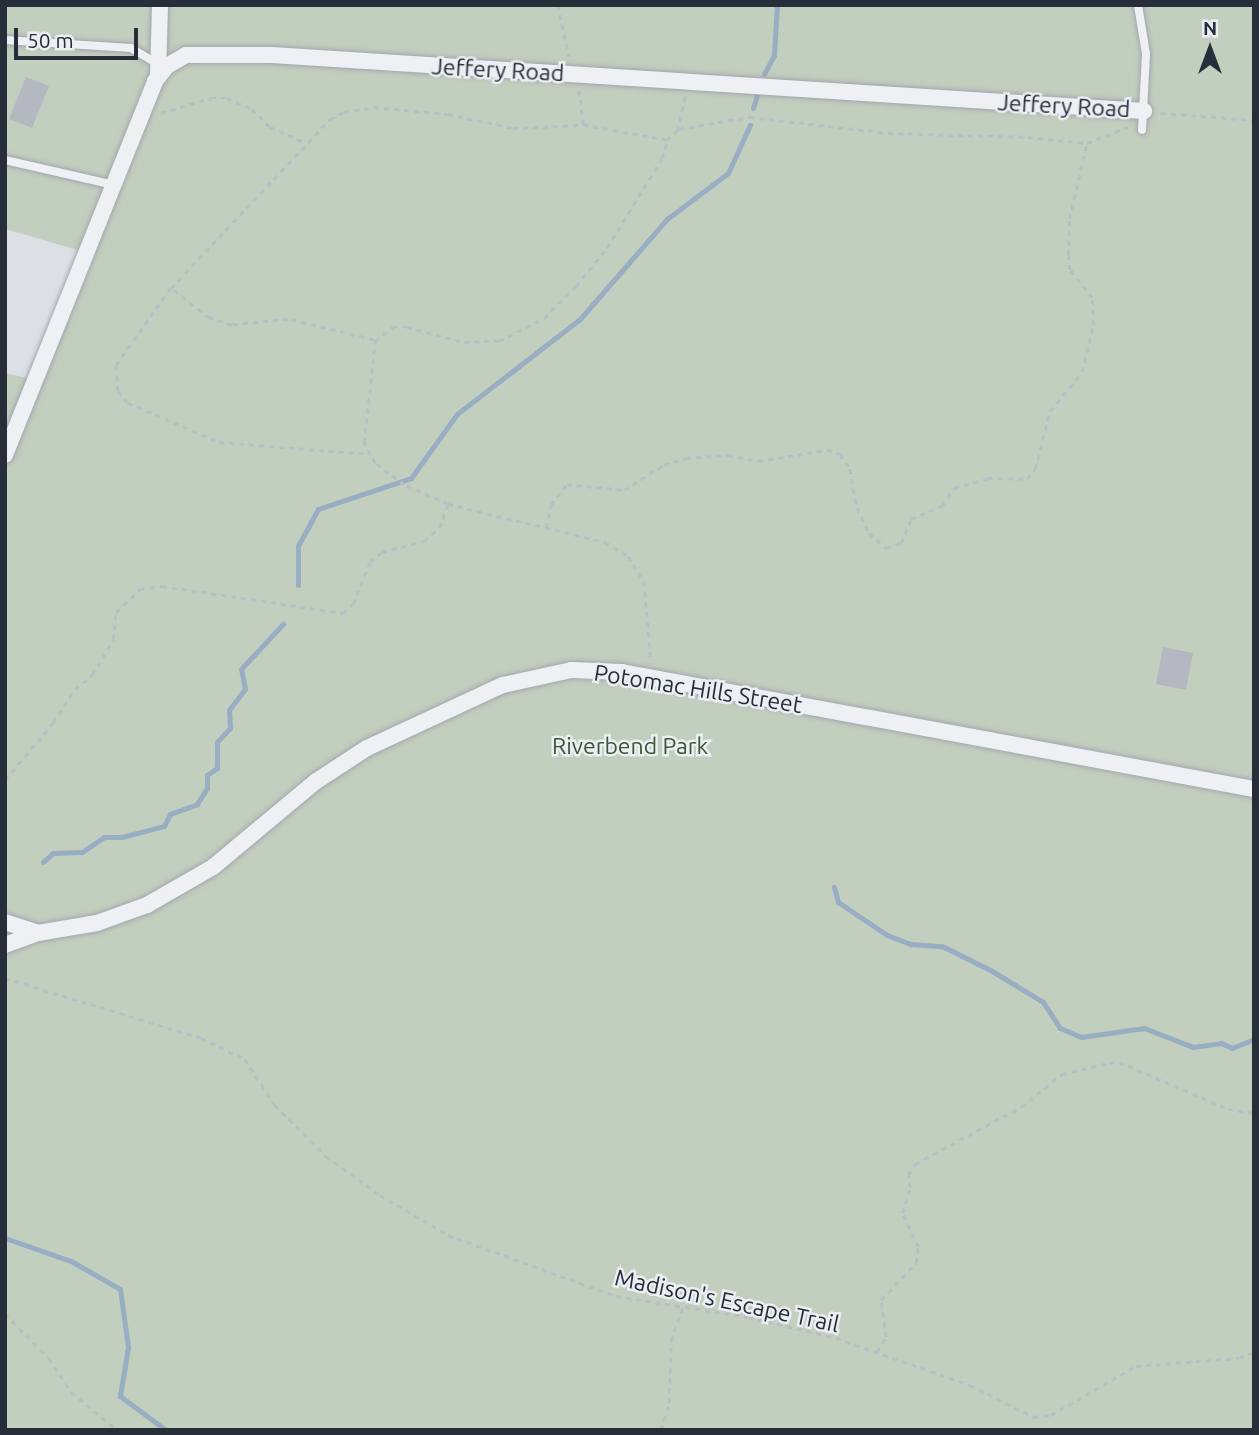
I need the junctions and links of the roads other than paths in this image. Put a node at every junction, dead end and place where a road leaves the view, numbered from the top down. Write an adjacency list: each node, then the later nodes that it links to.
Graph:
1 (160, 5): 4 (street)
2 (1138, 5): 5 (lane)
3 (5, 40): 4 (lane)
4 (158, 71): 5 (street, Jeffery Road); 8 (street, Jeffery Road)
5 (1143, 115): 6 (lane)
6 (1142, 130)
7 (5, 160): 8 (lane)
8 (114, 185): 9 (street, Jeffery Road)
9 (5, 455)
10 (1254, 789): 12 (street, Potomac Hills Street)
11 (5, 922): 12 (street, Potomac Hills Street)
12 (38, 933): 13 (street, Potomac Hills Street)
13 (5, 944)

